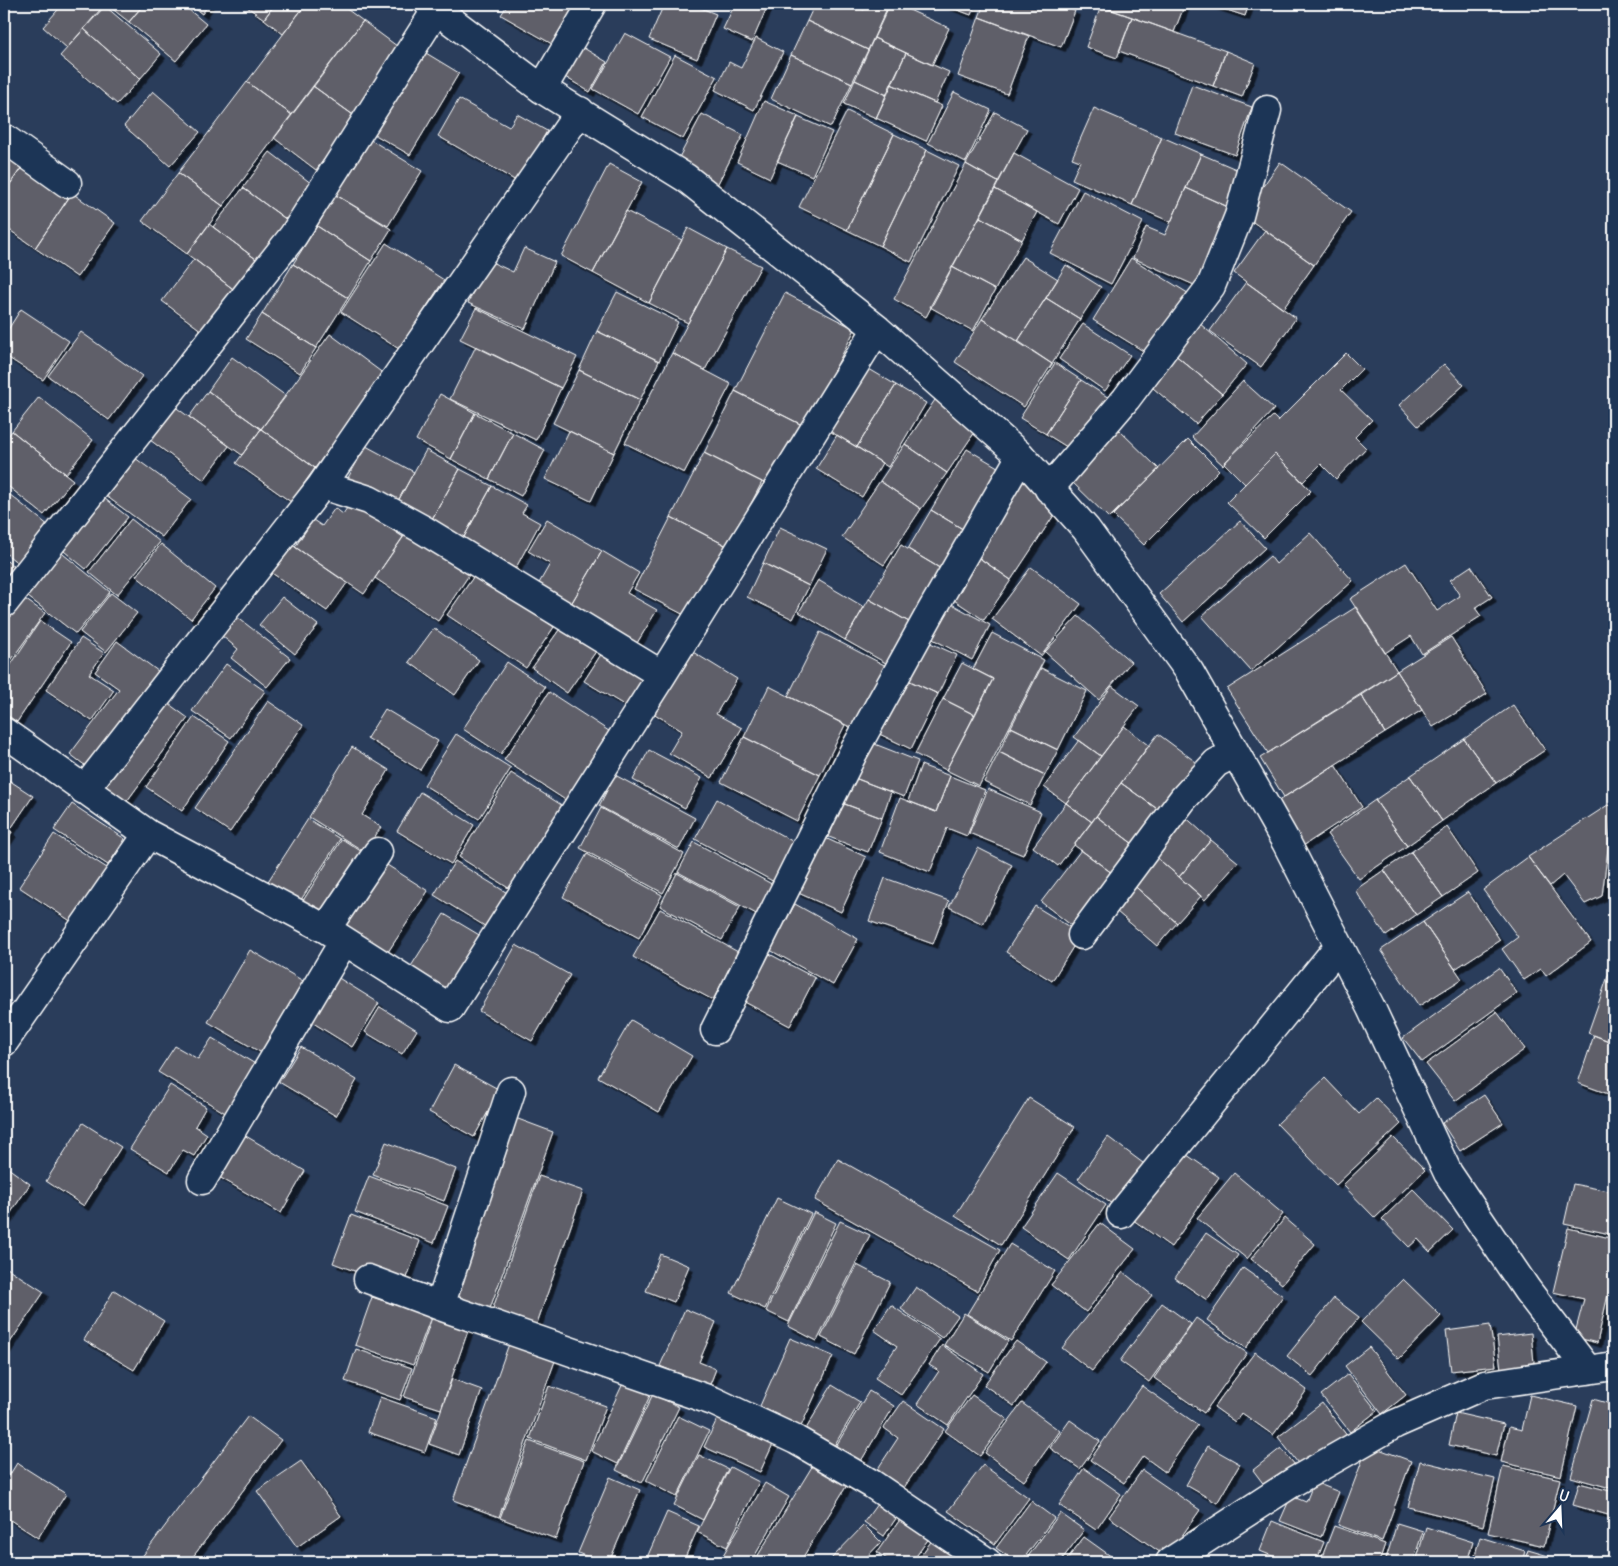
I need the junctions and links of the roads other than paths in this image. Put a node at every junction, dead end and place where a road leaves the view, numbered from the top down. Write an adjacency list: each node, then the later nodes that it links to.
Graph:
1 (592, 4): 3 (street)
2 (435, 6): 3 (street); 12 (street)
3 (542, 89): 5 (street)
4 (1267, 110): 11 (street)
5 (580, 111): 8 (street); 10 (street)
6 (4, 138): 7 (street)
7 (67, 183)
8 (877, 329): 9 (street); 13 (street)
9 (1021, 456): 11 (street); 22 (street)
10 (322, 484): 13 (street); 16 (street)
11 (1049, 489): 15 (street)
12 (4, 603)
13 (662, 675): 19 (street)
14 (4, 732): 16 (street)
15 (1235, 753): 20 (street); 21 (street)
16 (84, 790): 17 (street)
17 (148, 834): 19 (street); 23 (street)
18 (378, 852): 19 (street)
19 (335, 935): 25 (street)
20 (1082, 936)
21 (1339, 946): 26 (street); 29 (street)
22 (716, 1030)
23 (4, 1042)
24 (511, 1091): 28 (street)
25 (202, 1180)
26 (1121, 1214)
27 (368, 1279): 28 (street)
28 (440, 1306): 30 (street)
29 (1601, 1368): 31 (street)
30 (987, 1562)
31 (1170, 1562)

